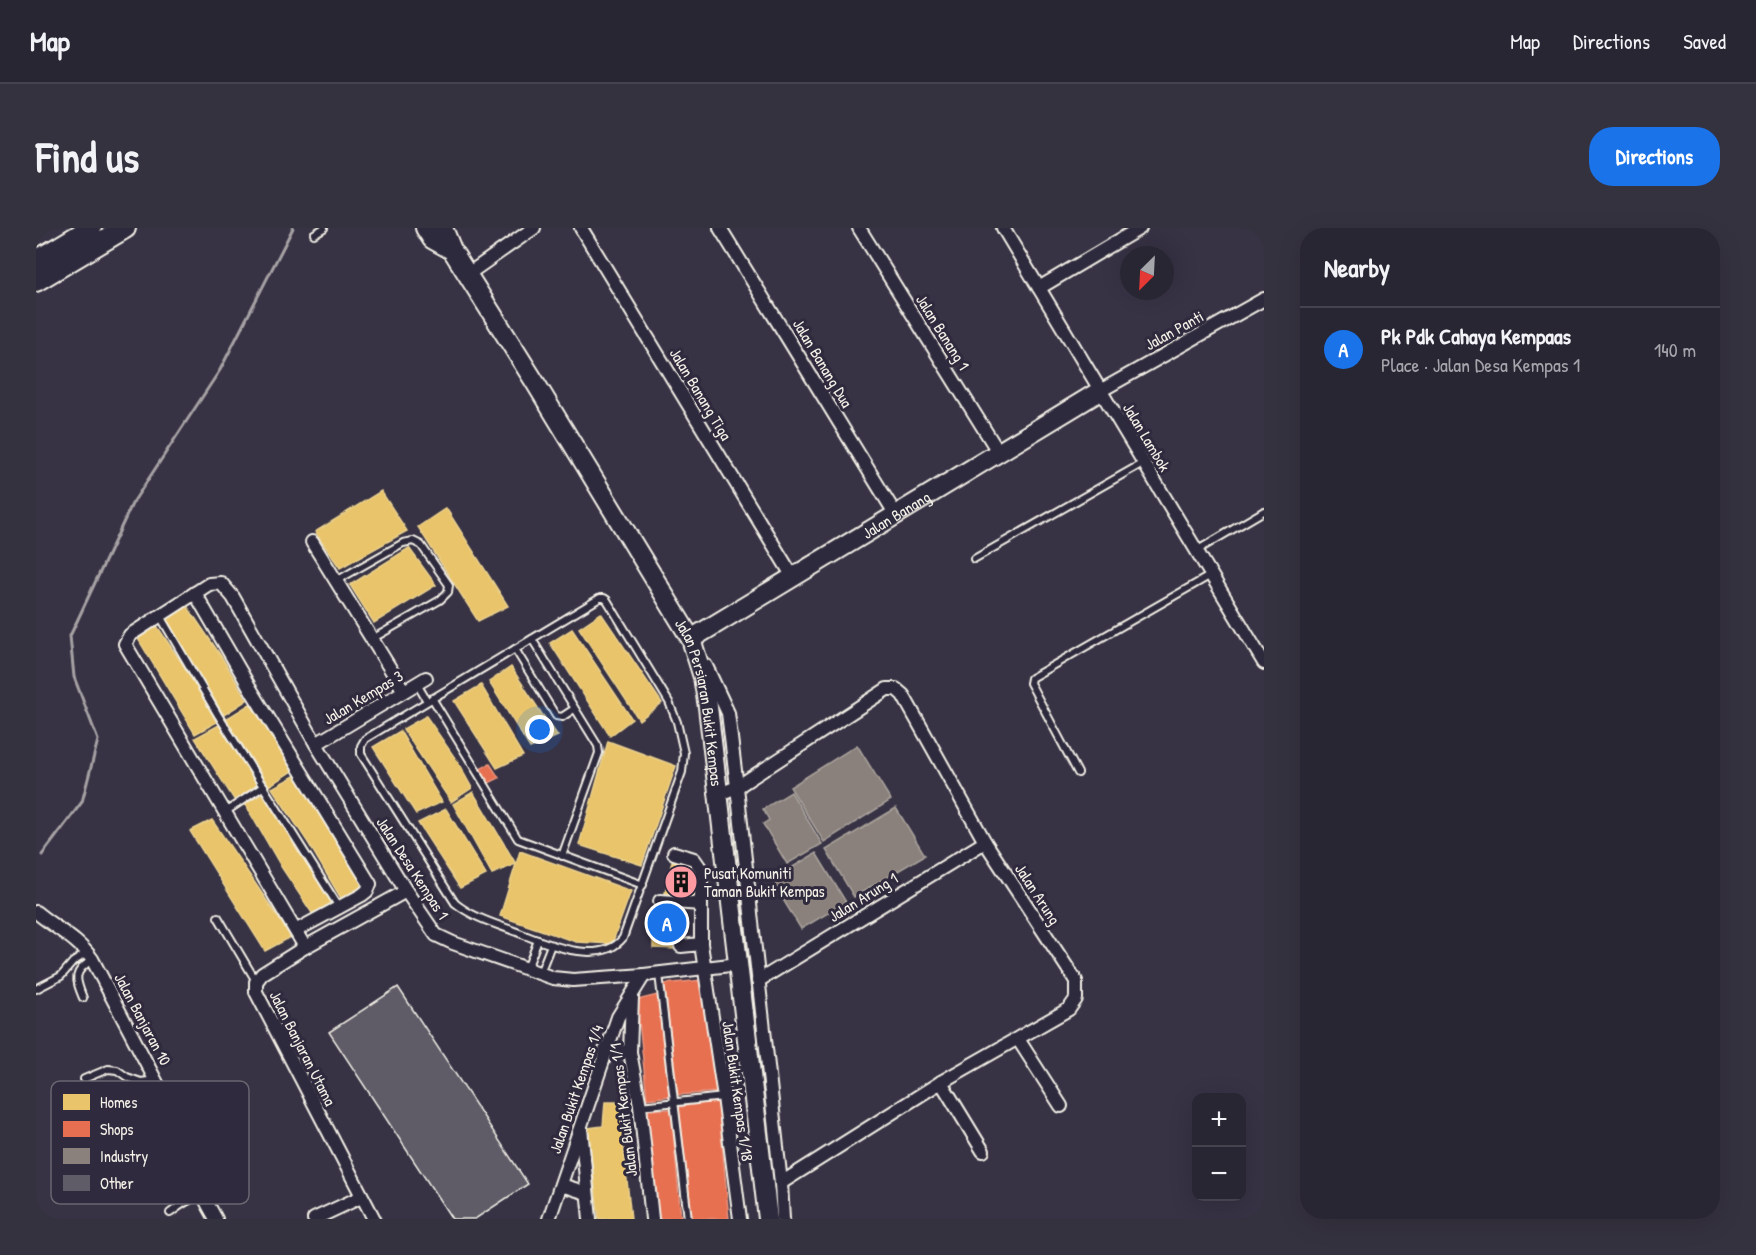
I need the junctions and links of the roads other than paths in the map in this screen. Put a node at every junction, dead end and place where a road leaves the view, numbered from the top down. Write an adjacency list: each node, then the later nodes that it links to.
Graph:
1 (91, 228): 14 (main road)
2 (124, 228): 16 (main road)
3 (324, 228): 12 (lane)
4 (425, 228): 13 (street, Jalan Persiaran Bukit Kempas)
5 (443, 228): 13 (street, Jalan Persiaran Bukit Kempas)
6 (534, 228): 15 (street)
7 (581, 228): 28 (street, Jalan Banang Tiga)
8 (720, 228): 23 (street, Jalan Banang Dua)
9 (859, 228): 20 (street, Jalan Banang 1)
10 (1003, 228): 17 (street, Jalan Lambok)
11 (1140, 228): 17 (street)
12 (314, 234)
13 (452, 250): 15 (street, Jalan Persiaran Bukit Kempas)
14 (36, 261)
15 (468, 273): 34 (street, Jalan Persiaran Bukit Kempas)
16 (36, 281)
17 (1039, 288): 19 (street, Jalan Lambok)
18 (1264, 299): 19 (street, Jalan Panti)
19 (1100, 391): 20 (street, Jalan Banang); 21 (street, Jalan Lambok)
20 (999, 453): 23 (street, Jalan Banang)
21 (1143, 463): 25 (street, Jalan Lambok); 26 (lane)
22 (1264, 511): 25 (lane)
23 (897, 515): 28 (street, Jalan Banang)
24 (312, 542): 29 (street)
25 (1196, 551): 27 (street, Jalan Lambok)
26 (974, 559)
27 (1211, 575): 36 (street, Jalan Lambok); 42 (lane)
28 (793, 577): 34 (street, Jalan Banang)
29 (336, 581): 32 (street); 32 (lane)
30 (195, 593): 31 (street); 41 (street, Jalan Desa Kempas 1); 54 (street)
31 (160, 616): 43 (lane); 46 (street)
32 (372, 639): 38 (street)
33 (532, 639): 35 (lane); 40 (lane); 50 (lane)
34 (692, 639): 44 (street); 45 (street, Jalan Persiaran Bukit Kempas)
35 (515, 649): 39 (lane); 40 (lane)
36 (1264, 663)
37 (422, 681): 38 (street, Jalan Kempas 3); 39 (lane)
38 (404, 691): 41 (street, Jalan Kempas 3)
39 (430, 700): 49 (lane); 58 (lane)
40 (574, 709): 49 (lane)
41 (316, 744): 51 (street, Jalan Desa Kempas 1)
42 (1078, 773)
43 (264, 786): 46 (lane); 54 (lane)
44 (737, 787): 45 (street, Jalan Arung); 47 (street, Jalan Arung); 70 (street)
45 (717, 795): 64 (street, Jalan Persiaran Bukit Kempas)
46 (224, 813): 57 (street)
47 (985, 842): 70 (street, Jalan Arung 1); 75 (street, Jalan Arung)
48 (674, 853): 53 (street, Jalan Bukit Kempas 1/18)
49 (562, 856): 50 (lane)
50 (643, 885): 60 (lane)
51 (406, 891): 62 (street, Jalan Banjaran Utama); 66 (street, Jalan Desa Kempas 1)
52 (660, 901): 53 (street)
53 (701, 904): 59 (street, Jalan Bukit Kempas 1/18)
54 (340, 908): 57 (street)
55 (36, 912): 63 (street, Jalan Banjaran 10)
56 (218, 917): 71 (lane)
57 (297, 930): 62 (street)
58 (538, 940): 60 (lane); 66 (lane)
59 (701, 944): 61 (street); 65 (street, Jalan Bukit Kempas 1/18)
60 (551, 945): 67 (lane)
61 (681, 946)
62 (305, 947): 71 (street, Jalan Banjaran Utama)
63 (90, 956): 72 (lane); 74 (lane); 79 (street, Jalan Banjaran 10)
64 (739, 964): 65 (street, Jalan Desa Kempas 1); 104 (street, Jalan Persiaran Bukit Kempas)
65 (703, 968): 68 (street, Jalan Desa Kempas 1); 83 (street, Jalan Bukit Kempas 1/18)
66 (527, 969): 67 (street, Jalan Desa Kempas 1)
67 (540, 973): 69 (street, Jalan Desa Kempas 1)
68 (658, 973): 69 (street, Jalan Desa Kempas 1); 84 (lane)
69 (644, 975): 73 (street, Jalan Bukit Kempas 1/4)
70 (758, 981): 89 (street)
71 (256, 982): 92 (street, Jalan Banjaran Utama)
72 (36, 989)
73 (632, 997): 76 (street, Jalan Bukit Kempas 1/4); 77 (street, Jalan Bukit Kempas 1/1)
74 (83, 998)
75 (1018, 1039): 82 (street, Jalan Arung); 86 (street)
76 (605, 1050): 77 (street); 87 (street, Jalan Bukit Kempas 1/4)
77 (630, 1052): 85 (street, Jalan Bukit Kempas 1/1)
78 (84, 1079): 80 (lane)
79 (156, 1080): 81 (lane)
80 (138, 1081)
81 (148, 1081)
82 (941, 1082): 88 (street); 89 (street, Jalan Arung)
83 (724, 1097): 84 (lane); 103 (street, Jalan Bukit Kempas 1/18)
84 (675, 1104): 85 (lane); 102 (lane)
85 (640, 1106): 101 (street, Jalan Bukit Kempas 1/1)
86 (1061, 1106)
87 (581, 1122): 90 (street, Jalan Bukit Kempas 1/4); 91 (street)
88 (983, 1151)
89 (781, 1183): 105 (street)
90 (561, 1185): 91 (street); 99 (street, Jalan Bukit Kempas 1/4)
91 (587, 1193): 100 (street)
92 (361, 1197): 97 (street); 98 (street, Jalan Banjaran Utama)
93 (184, 1204): 95 (lane)
94 (207, 1204): 96 (street, Jalan Banjaran 10)
95 (170, 1213)
96 (216, 1219)
97 (314, 1219)
98 (374, 1219)
99 (549, 1219)
100 (590, 1219)
101 (652, 1219)
102 (688, 1219)
103 (740, 1219)
104 (768, 1219)
105 (783, 1219)

